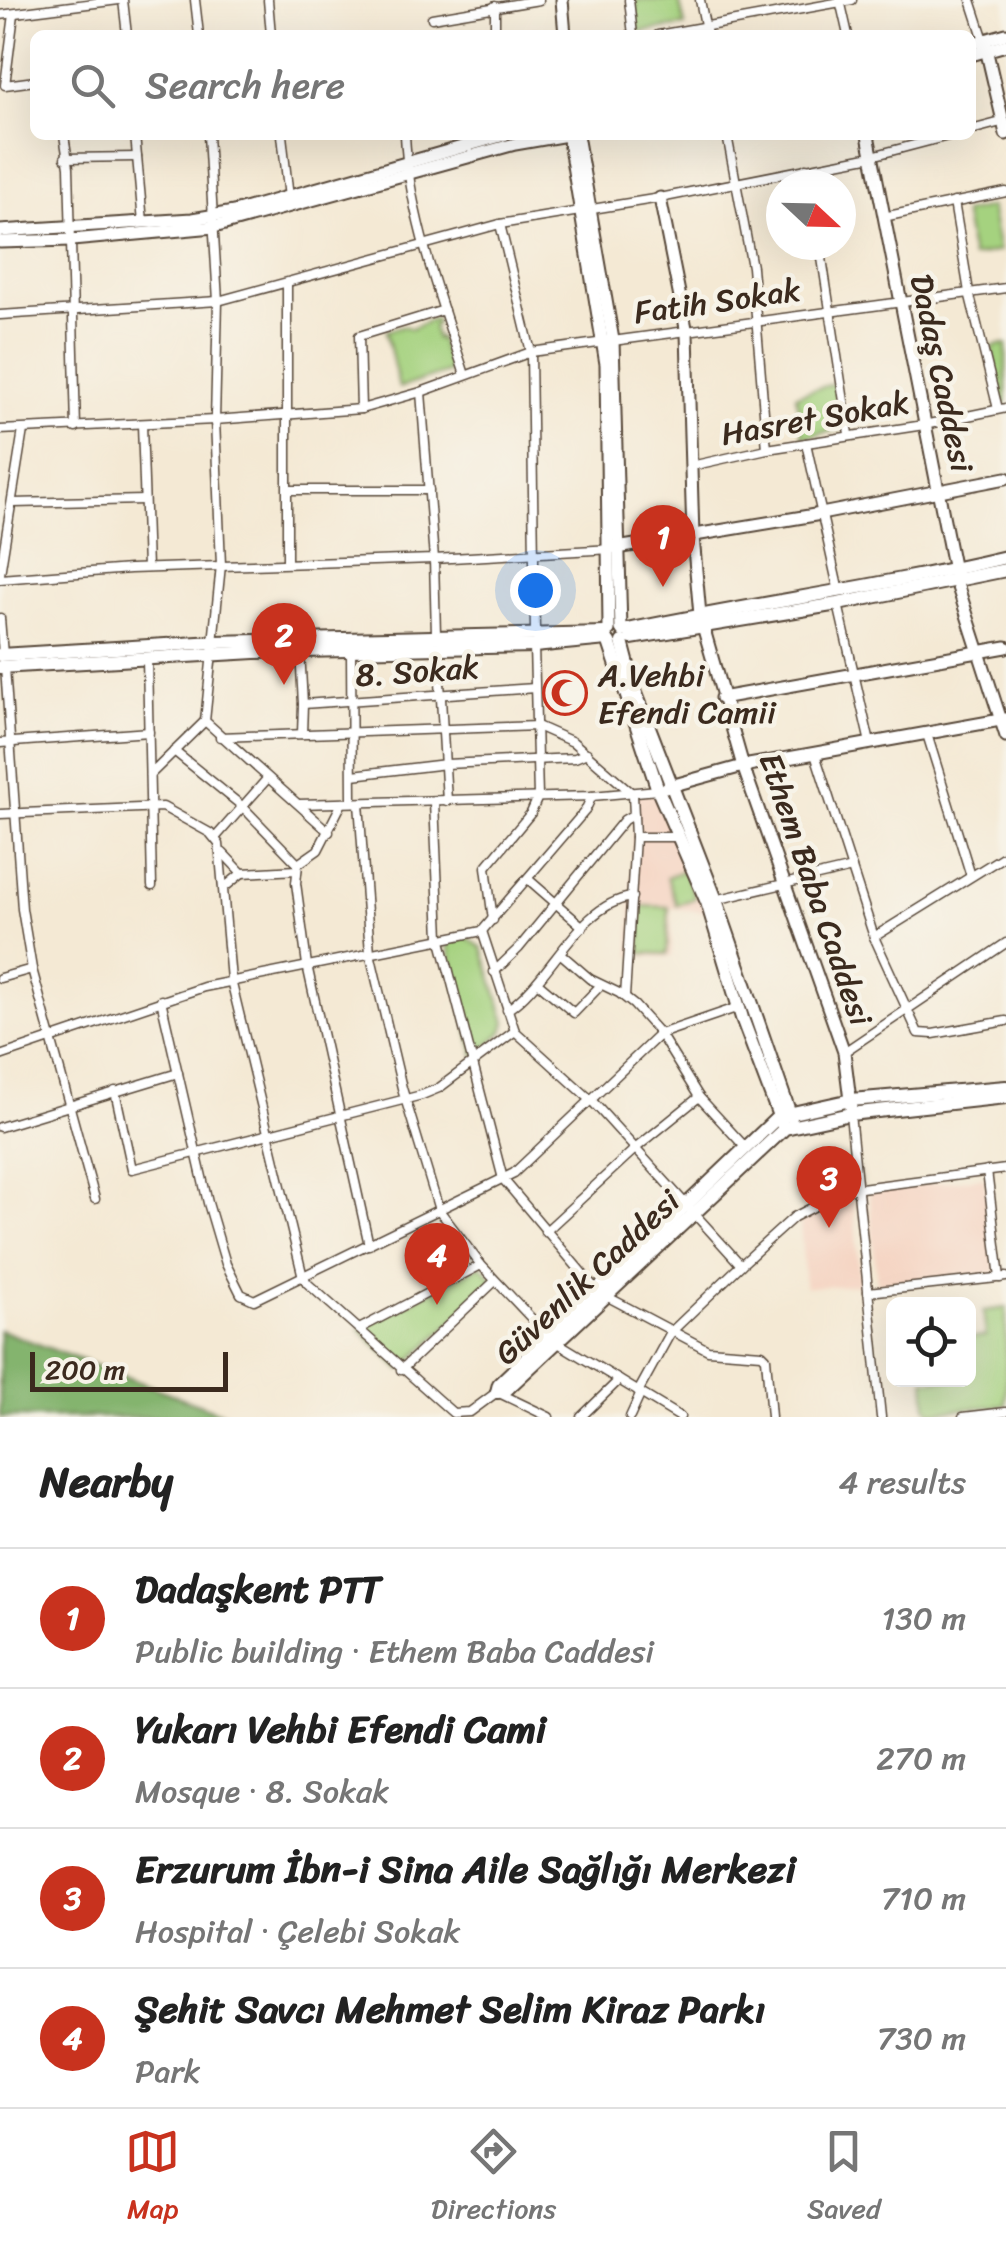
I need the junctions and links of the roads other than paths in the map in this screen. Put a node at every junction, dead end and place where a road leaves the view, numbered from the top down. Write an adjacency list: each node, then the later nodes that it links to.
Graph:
1 (121, 0): 13 (street); 17 (street)
2 (195, 0): 18 (street)
3 (268, 0): 19 (street)
4 (539, 0): 12 (street)
5 (562, 0): 21 (street)
6 (629, 0): 22 (street)
7 (700, 0): 23 (street)
8 (768, 0): 14 (street)
9 (852, 0): 11 (street)
10 (970, 0): 26 (street)
11 (840, 1): 14 (street); 24 (street)
12 (495, 6): 16 (street); 20 (street)
13 (14, 14): 15 (street); 28 (street)
14 (771, 14): 23 (street)
15 (0, 15)
16 (432, 18)
17 (125, 30)
18 (198, 30)
19 (271, 30)
20 (495, 30)
21 (565, 30)
22 (632, 30)
23 (706, 30)
24 (847, 30)
25 (1006, 34): 26 (street)
26 (980, 45): 27 (street); 29 (street)
27 (1006, 46)
28 (30, 82)
29 (1005, 126): 30 (street)
30 (976, 129)
31 (64, 140): 45 (street)
32 (135, 140): 44 (street)
33 (208, 140): 55 (street)
34 (283, 140): 50 (street)
35 (405, 140): 47 (street)
36 (486, 140): 47 (street)
37 (539, 140): 47 (street)
38 (569, 140): 53 (street)
39 (577, 140): 53 (street)
40 (728, 140): 48 (street)
41 (869, 140): 43 (street, Dadaş Caddesi)
42 (933, 140): 43 (street)
43 (872, 156): 46 (street); 54 (street, Dadaş Caddesi)
44 (137, 157): 45 (street); 56 (street)
45 (65, 158): 59 (street)
46 (806, 168): 48 (street)
47 (408, 169): 50 (street); 55 (street); 61 (street)
48 (735, 181): 51 (street); 72 (street)
49 (1006, 192): 52 (street)
50 (289, 198): 55 (street)
51 (660, 198): 53 (street); 73 (street, Ethem Baba Caddesi)
52 (954, 202): 54 (street); 65 (street)
53 (584, 209): 57 (street); 74 (street)
54 (883, 217): 67 (street, Dadaş Caddesi)
55 (213, 221): 56 (street); 59 (street); 66 (street)
56 (143, 222): 59 (street)
57 (500, 224): 61 (street); 75 (street)
58 (0, 231): 59 (street)
59 (72, 233): 60 (street); 68 (street)
60 (0, 242)
61 (424, 246): 63 (street); 69 (street)
62 (823, 260): 70 (street)
63 (287, 284): 66 (street); 80 (street)
64 (1006, 288): 65 (street, Fatih Sokak)
65 (969, 292): 67 (street, Fatih Sokak); 78 (street)
66 (218, 301): 68 (street); 81 (street)
67 (898, 301): 70 (street, Fatih Sokak); 83 (street, Dadaş Caddesi)
68 (74, 310): 71 (street); 84 (street)
69 (444, 310): 76 (street); 79 (street)
70 (831, 310): 72 (street, Fatih Sokak); 87 (street)
71 (0, 315)
72 (757, 320): 73 (street, Fatih Sokak); 89 (street)
73 (688, 333): 74 (street, Fatih Sokak); 90 (street, Ethem Baba Caddesi)
74 (608, 341): 75 (street, Fatih Sokak); 99 (street)
75 (530, 352): 76 (street, Fatih Sokak); 100 (street)
76 (465, 375): 77 (street, Fatih Sokak)
77 (422, 392): 79 (street, Fatih Sokak); 93 (street)
78 (1002, 408): 83 (street, Hasret Sokak)
79 (361, 409): 80 (street, Fatih Sokak)
80 (288, 414): 81 (street, Fatih Sokak); 92 (street)
81 (215, 420): 82 (street, Fatih Sokak); 104 (street)
82 (142, 424): 84 (street, Fatih Sokak); 95 (street)
83 (924, 425): 87 (street, Hasret Sokak); 94 (street, Dadaş Caddesi)
84 (76, 428): 86 (street, Fatih Sokak)
85 (0, 430): 86 (street, Fatih Sokak)
86 (23, 430): 96 (street)
87 (849, 434): 88 (street, Hasret Sokak)
88 (806, 443): 89 (street, Hasret Sokak); 97 (street)
89 (767, 449): 90 (street, Hasret Sokak)
90 (691, 466): 98 (street, Ethem Baba Caddesi)
91 (1006, 478): 94 (street)
92 (288, 490): 93 (street); 103 (street)
93 (429, 490): 102 (street)
94 (938, 491): 97 (street); 107 (street, Dadaş Caddesi)
95 (144, 500): 96 (street); 105 (street)
96 (13, 503): 108 (street)
97 (822, 514): 98 (street); 109 (street)
98 (693, 536): 99 (street); 111 (street, Ethem Baba Caddesi)
99 (612, 549): 100 (street); 112 (street)
100 (534, 554): 102 (street); 113 (street)
101 (1006, 557): 107 (main road)
102 (434, 559): 103 (street); 114 (street)
103 (287, 563): 104 (street)
104 (221, 565): 105 (street); 116 (street)
105 (147, 568): 108 (street)
106 (1006, 570): 107 (main road)
107 (955, 575): 109 (main road); 119 (street, Dadaş Caddesi)
108 (0, 576)
109 (838, 598): 111 (main road); 122 (street)
110 (0, 618): 121 (street)
111 (702, 620): 112 (main road); 125 (street, Ethem Baba Caddesi)
112 (615, 636): 113 (main road); 149 (main road)
113 (535, 639): 114 (main road); 123 (street)
114 (437, 640): 116 (main road); 118 (main road); 124 (street)
115 (1006, 647): 119 (street)
116 (213, 648): 117 (main road); 120 (main road); 121 (main road); 129 (street)
117 (300, 650): 118 (main road); 127 (street)
118 (351, 651): 126 (street)
119 (979, 653): 122 (street); 128 (street, Dadaş Caddesi)
120 (148, 659): 121 (main road); 133 (street)
121 (2, 661): 138 (street)
122 (853, 675): 125 (street); 139 (street)
123 (535, 688): 124 (street, 8. Sokak); 130 (street)
124 (443, 692): 126 (street, 8. Sokak); 131 (street)
125 (721, 698): 145 (street, Ethem Baba Caddesi)
126 (352, 702): 127 (street, 8. Sokak); 132 (street)
127 (304, 704): 134 (street)
128 (1004, 719): 135 (street); 136 (street, Dadaş Caddesi)
129 (205, 721): 137 (street); 140 (street)
130 (536, 726): 131 (street); 141 (street); 143 (street)
131 (444, 728): 132 (street); 144 (street)
132 (351, 731): 134 (street); 146 (street)
133 (149, 732): 138 (street); 147 (street)
134 (302, 734): 137 (street)
135 (926, 734): 139 (street); 172 (street)
136 (1006, 736)
137 (220, 737): 148 (street)
138 (5, 742): 161 (street)
139 (870, 743): 142 (street)
140 (174, 750): 147 (street); 159 (street)
141 (587, 753): 143 (street); 150 (street)
142 (815, 754): 145 (street); 170 (street)
143 (536, 761): 144 (street); 152 (street)
144 (446, 764): 146 (street); 153 (street)
145 (743, 766): 149 (street); 174 (street, Ethem Baba Caddesi)
146 (353, 774): 154 (street)
147 (150, 775): 158 (street)
148 (267, 780): 156 (street); 159 (street)
149 (666, 788): 150 (street); 165 (main road); 178 (main road)
150 (633, 794): 151 (street); 162 (street)
151 (592, 796): 152 (street); 173 (street)
152 (538, 797): 153 (street); 180 (street)
153 (447, 801): 155 (street)
154 (355, 802): 155 (street); 157 (street); 186 (street)
155 (434, 802): 183 (street)
156 (299, 804): 157 (street); 163 (street)
157 (341, 805): 163 (street)
158 (150, 806): 161 (street); 166 (street); 175 (street)
159 (242, 806): 166 (street); 169 (street)
160 (0, 814): 161 (street)
161 (14, 814): 189 (street)
162 (634, 814): 164 (street); 179 (street)
163 (329, 832): 169 (street)
164 (635, 837): 165 (street); 177 (street)
165 (679, 837): 178 (main road)
166 (215, 838): 167 (street)
167 (220, 850): 171 (street); 176 (street)
168 (1006, 855): 172 (street)
169 (298, 867): 171 (street); 188 (street)
170 (852, 868): 174 (street); 184 (street)
171 (242, 873): 176 (street)
172 (971, 876): 184 (street)
173 (528, 879): 179 (street); 180 (street)
174 (782, 882): 178 (street); 204 (street, Ethem Baba Caddesi)
175 (152, 886)
176 (225, 888): 192 (street)
177 (632, 898): 181 (street); 195 (street)
178 (712, 901): 197 (main road)
179 (556, 904): 181 (street); 190 (street)
180 (493, 920): 182 (street)
181 (583, 927): 187 (street)
182 (482, 931): 183 (street); 190 (street)
183 (440, 937): 186 (street); 206 (street)
184 (874, 937): 198 (street)
185 (1006, 943): 198 (street)
186 (370, 953): 188 (street); 212 (street)
187 (561, 954): 193 (street); 194 (street)
188 (307, 965): 192 (street); 216 (street)
189 (32, 969): 191 (street); 203 (street)
190 (494, 972): 199 (street)
191 (0, 978)
192 (231, 980): 196 (street); 219 (street)
193 (537, 982): 194 (street); 199 (street)
194 (601, 985): 195 (street)
195 (625, 997): 202 (street)
196 (161, 1000): 203 (street); 207 (street)
197 (745, 1004): 202 (street); 217 (main road)
198 (904, 1009): 200 (street); 204 (street)
199 (507, 1010): 201 (street)
200 (1006, 1021)
201 (515, 1030): 206 (street); 213 (street)
202 (660, 1034): 210 (street); 213 (street)
203 (51, 1038): 205 (street); 214 (street)
204 (844, 1052): 215 (street, Ethem Baba Caddesi)
205 (0, 1056)
206 (471, 1062): 212 (street); 225 (street)
207 (178, 1072): 209 (street); 222 (street)
208 (1006, 1087): 215 (main road)
209 (115, 1091): 214 (street); 222 (street)
210 (699, 1096): 220 (street); 221 (street)
211 (1006, 1098): 215 (main road)
212 (407, 1099): 216 (street); 229 (street)
213 (592, 1101): 220 (street); 225 (street)
214 (68, 1104): 218 (street); 227 (street)
215 (851, 1107): 217 (main road); 226 (street)
216 (342, 1116): 219 (street); 233 (street)
217 (786, 1120): 221 (main road, Güvenlik Caddesi); 228 (main road, Güvenlik Caddesi)
218 (0, 1128)
219 (268, 1135): 222 (street); 236 (street)
220 (636, 1148): 228 (street); 230 (street)
221 (746, 1148): 228 (main road, Güvenlik Caddesi)
222 (196, 1152): 236 (street)
223 (1006, 1168): 224 (street)
224 (987, 1171): 226 (street); 232 (street)
225 (503, 1179): 229 (street); 230 (street)
226 (858, 1186): 235 (street); 239 (street)
227 (95, 1200)
228 (692, 1209): 235 (street); 240 (main road, Güvenlik Caddesi)
229 (438, 1210): 233 (street); 234 (street)
230 (545, 1232): 240 (street)
231 (1006, 1238): 232 (street)
232 (995, 1239): 237 (street)
233 (369, 1244): 236 (street)
234 (481, 1265): 238 (street); 241 (street)
235 (741, 1265): 242 (street)
236 (305, 1278): 241 (street)
237 (1003, 1278): 239 (street)
238 (494, 1281): 243 (street); 244 (street)
239 (868, 1292): 254 (street)
240 (602, 1294): 242 (street); 243 (main road, Güvenlik Caddesi)
241 (359, 1329): 244 (street)
242 (672, 1332): 247 (street); 253 (street)
243 (554, 1340): 245 (street); 246 (main road, Güvenlik Caddesi)
244 (401, 1370): 246 (street)
245 (618, 1380): 247 (street); 250 (street)
246 (498, 1392): 249 (street)
247 (639, 1392): 251 (street); 252 (street)
248 (1006, 1412): 255 (street)
249 (548, 1417)
250 (581, 1417)
251 (630, 1417)
252 (680, 1417)
253 (771, 1417)
254 (881, 1417)
255 (964, 1417)

